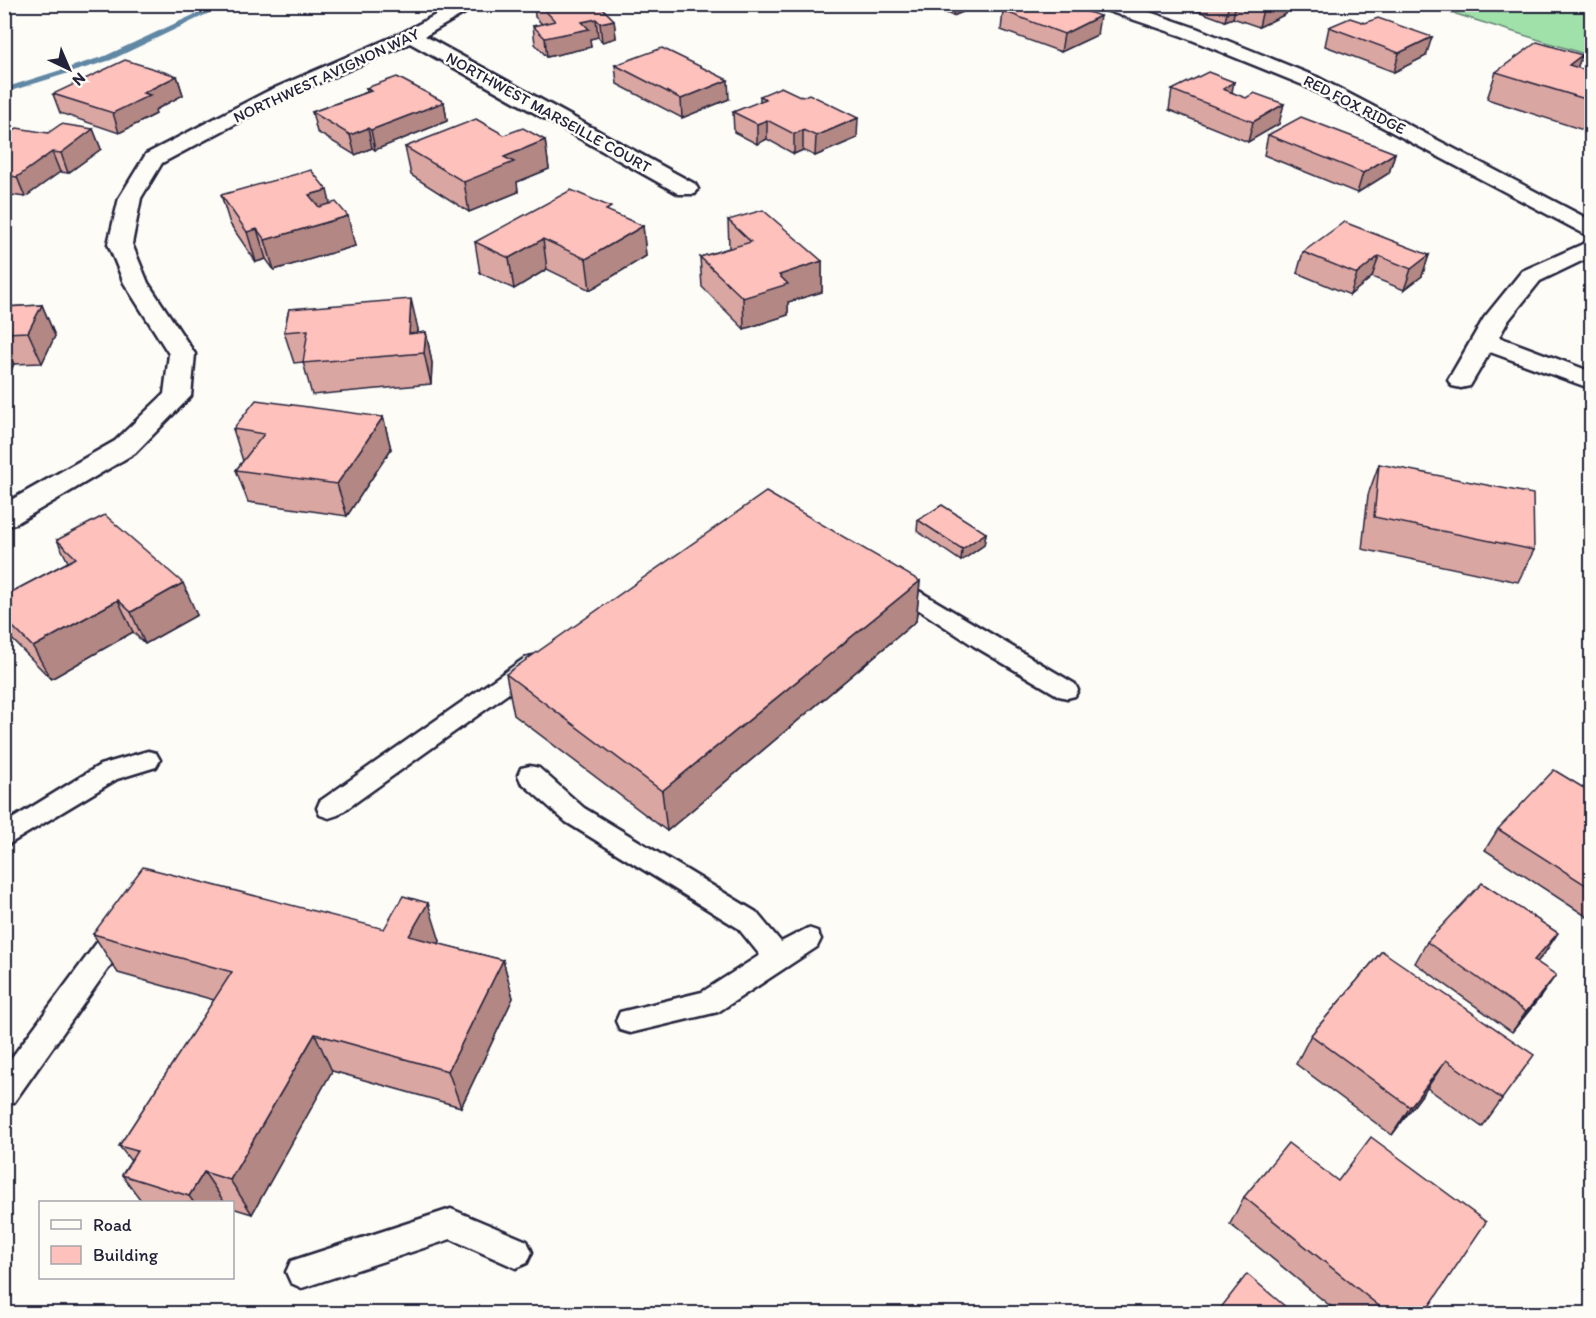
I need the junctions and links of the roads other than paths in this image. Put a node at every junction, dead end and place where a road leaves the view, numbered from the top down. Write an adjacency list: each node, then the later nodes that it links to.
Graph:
1 (471, 4): 3 (street, NORTHWEST AVIGNON WAY)
2 (1106, 4): 5 (street, RED FOX RIDGE)
3 (411, 36): 4 (street, NORTHWEST MARSEILLE COURT); 10 (street, NORTHWEST AVIGNON WAY)
4 (687, 189)
5 (1592, 231)
6 (1592, 247): 7 (street)
7 (1484, 341): 8 (street); 9 (street)
8 (1461, 380)
9 (1592, 381)
10 (4, 517)
11 (875, 571): 13 (lane)
12 (550, 651): 16 (lane)
13 (1067, 690)
14 (148, 760): 17 (lane)
15 (530, 775): 20 (lane)
16 (329, 808)
17 (4, 837)
18 (807, 939): 20 (lane)
19 (113, 941): 22 (lane)
20 (778, 958): 21 (lane)
21 (630, 1021)
22 (4, 1092)
23 (516, 1252): 24 (lane)
24 (302, 1272)

